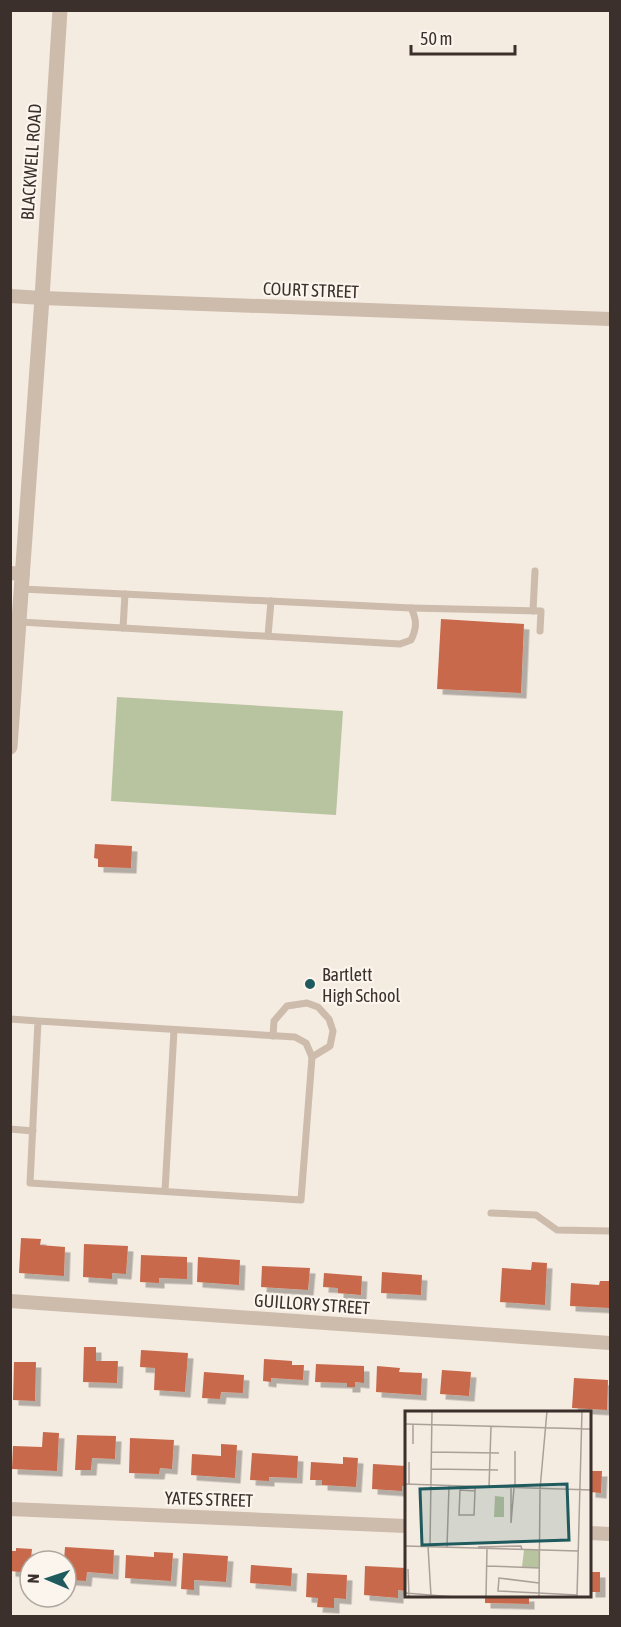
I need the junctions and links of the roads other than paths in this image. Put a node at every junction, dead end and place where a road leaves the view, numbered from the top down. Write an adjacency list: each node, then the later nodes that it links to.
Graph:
1 (60, 10): 3 (street, BLACKWELL ROAD)
2 (10, 296): 3 (street, COURT STREET)
3 (42, 298): 4 (street, COURT STREET); 6 (street, BLACKWELL ROAD)
4 (610, 319)
5 (535, 571): 10 (lane)
6 (19, 579): 7 (lane); 11 (street, BLACKWELL ROAD)
7 (125, 594): 8 (lane); 12 (lane)
8 (271, 601): 9 (lane); 14 (lane)
9 (411, 608): 10 (lane); 14 (lane)
10 (533, 611): 13 (lane)
11 (20, 622): 12 (lane); 15 (street, BLACKWELL ROAD)
12 (123, 628): 14 (lane)
13 (540, 632)
14 (268, 636)
15 (10, 747)
16 (10, 1019): 17 (lane)
17 (38, 1021): 18 (lane); 22 (lane)
18 (174, 1030): 19 (lane); 23 (lane)
19 (273, 1036): 20 (lane); 20 (lane)
20 (312, 1057): 23 (lane)
21 (10, 1130): 22 (lane)
22 (33, 1131): 23 (lane)
23 (165, 1191)
24 (490, 1213): 25 (lane)
25 (610, 1231)
26 (10, 1300): 27 (street, GUILLORY STREET)
27 (610, 1343)
28 (10, 1509): 29 (street, YATES STREET)
29 (405, 1526)
30 (591, 1533): 31 (street)
31 (610, 1534)

